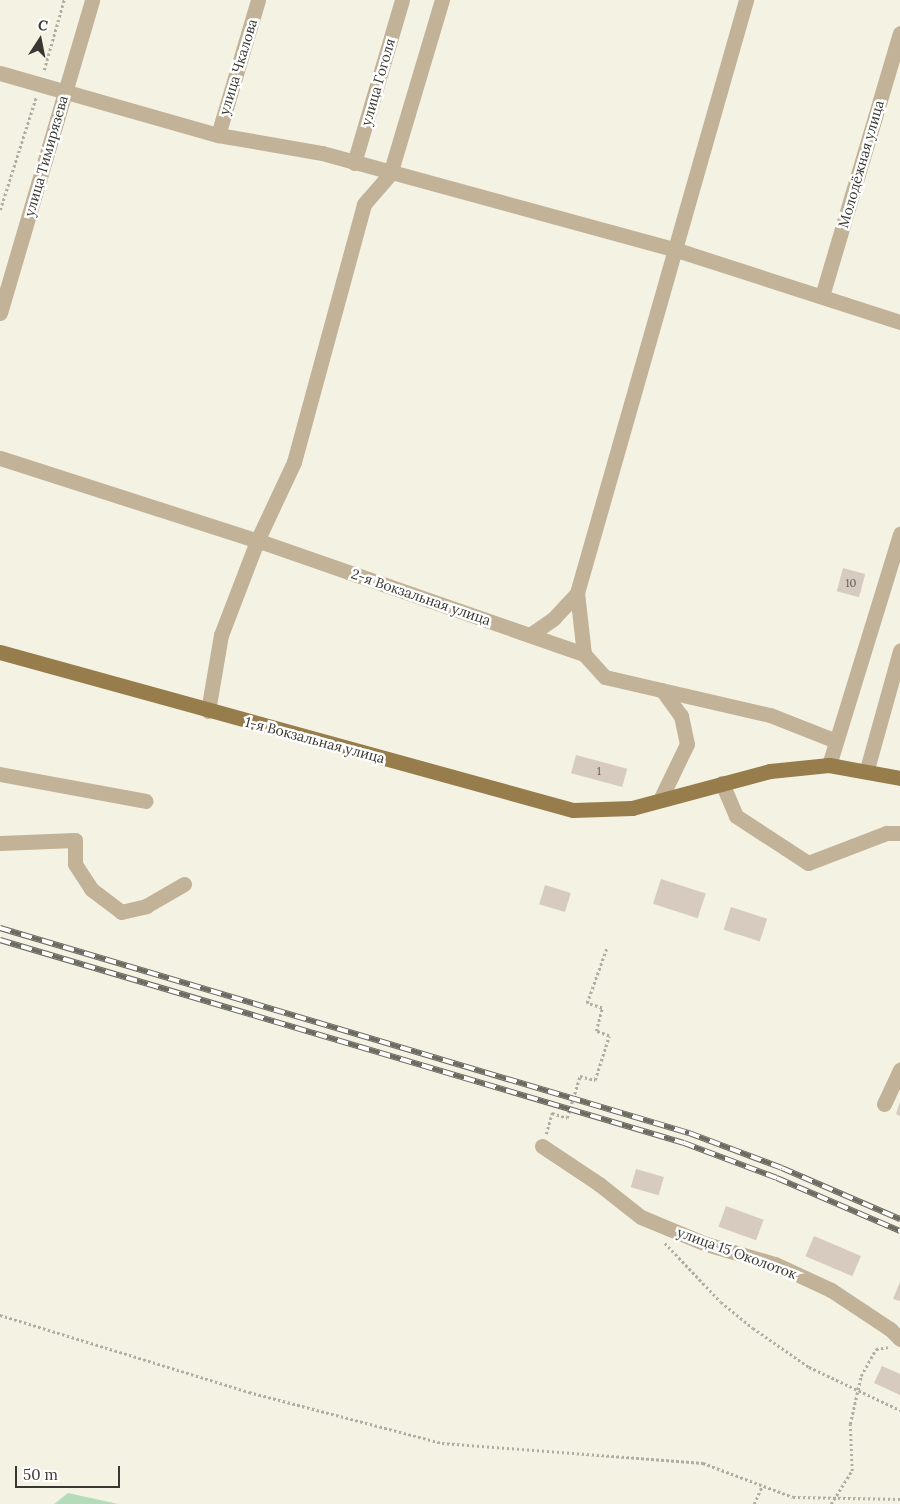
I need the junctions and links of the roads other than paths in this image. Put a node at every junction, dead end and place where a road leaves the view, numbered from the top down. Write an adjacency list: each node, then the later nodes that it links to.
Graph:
1 (92, 0): 8 (street, улица Тимирязева)
2 (258, 0): 9 (street, улица Чкалова)
3 (402, 0): 10 (street, улица Гоголя)
4 (442, 0): 11 (street)
5 (746, 0): 12 (street)
6 (900, 33): 13 (street, Молодёжная улица)
7 (0, 73): 8 (street)
8 (65, 91): 9 (street); 14 (street, улица Тимирязева)
9 (218, 135): 10 (street)
10 (354, 163): 11 (street)
11 (390, 174): 12 (street); 18 (street)
12 (677, 250): 13 (street); 19 (street)
13 (822, 296): 15 (street)
14 (0, 313)
15 (900, 322)
16 (0, 458): 18 (street, 2-я Вокзальная улица)
17 (900, 534): 26 (street)
18 (257, 541): 20 (street, 2-я Вокзальная улица); 25 (street)
19 (577, 593): 20 (street); 23 (street)
20 (530, 635): 23 (street, 2-я Вокзальная улица)
21 (900, 651): 28 (street)
22 (0, 652): 25 (main road, 1-я Вокзальная улица)
23 (584, 654): 24 (street, 2-я Вокзальная улица)
24 (662, 690): 26 (street, 2-я Вокзальная улица); 32 (street)
25 (208, 710): 32 (main road, 1-я Вокзальная улица)
26 (836, 741): 27 (street)
27 (829, 765): 28 (main road, 1-я Вокзальная улица); 31 (main road, 1-я Вокзальная улица)
28 (867, 769): 30 (main road)
29 (0, 774): 33 (street)
30 (900, 778)
31 (722, 784): 32 (main road, 1-я Вокзальная улица); 34 (street)
32 (660, 800)
33 (146, 801)
34 (900, 833)
35 (0, 843): 36 (street)
36 (184, 884)
37 (900, 1068): 38 (street)
38 (884, 1104)
39 (542, 1146): 40 (street, улица 15 Околоток)
40 (897, 1343)

